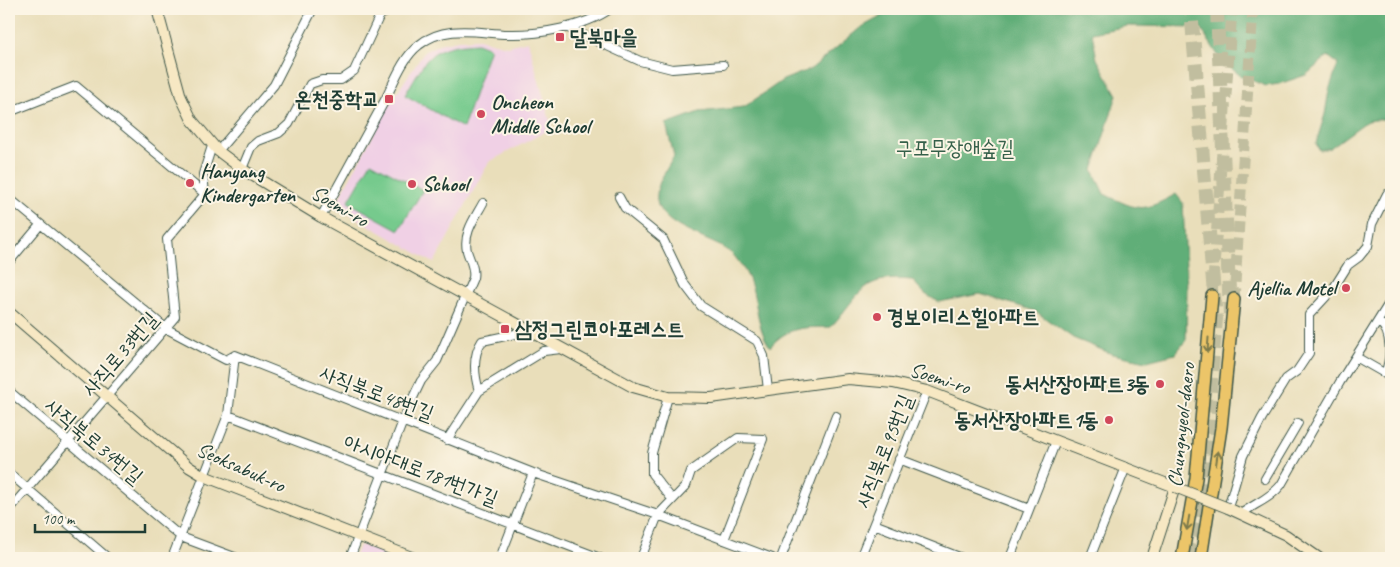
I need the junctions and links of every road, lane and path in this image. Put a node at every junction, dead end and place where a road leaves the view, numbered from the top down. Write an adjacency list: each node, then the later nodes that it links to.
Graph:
1 (157, 9): 8 (main road, Soemi-ro)
2 (313, 9): 8 (street)
3 (394, 9): 9 (street)
4 (610, 9): 5 (street)
5 (566, 27): 6 (street); 15 (street)
6 (722, 65)
7 (9, 112): 10 (street)
8 (215, 148): 9 (main road, Soemi-ro); 10 (street)
9 (242, 169): 15 (main road, Soemi-ro)
10 (205, 194): 24 (street, 사직로33번길)
11 (1387, 194): 55 (street)
12 (619, 197): 30 (street)
13 (9, 198): 16 (street, 사직북로48번길)
14 (483, 203): 19 (street)
15 (321, 217): 19 (main road, Soemi-ro)
16 (40, 225): 17 (street); 24 (street, 사직북로48번길)
17 (9, 262)
18 (1212, 296): 80 (main road, Chungnyeol-daero, one-way to 80)
19 (465, 297): 25 (main road, Soemi-ro); 38 (street)
20 (1234, 299): 81 (main road, Chungnyeol-daero, one-way to 20)
21 (1391, 300): 23 (street)
22 (9, 312): 34 (main road, Seoksabuk-ro)
23 (1379, 322): 28 (street); 29 (street)
24 (167, 329): 27 (street, 사직북로48번길); 34 (street, 사직로33번길)
25 (533, 334): 26 (main road, Soemi-ro); 32 (street)
26 (561, 349): 32 (street); 35 (main road, Soemi-ro)
27 (235, 356): 36 (street); 38 (street, 사직북로48번길)
28 (1356, 357): 29 (street); 44 (street)
29 (1388, 375)
30 (768, 390): 33 (main road, Soemi-ro); 35 (main road, Soemi-ro)
31 (9, 391): 42 (street, 사직북로34번길)
32 (479, 391): 40 (street)
33 (927, 391): 41 (main road, Soemi-ro); 45 (street, 사직북로95번길)
34 (106, 396): 42 (street, 사직로33번길); 50 (main road, Seoksabuk-ro)
35 (668, 396): 54 (street)
36 (228, 414): 49 (street, 아시아대로181번가길); 50 (street)
37 (836, 416): 74 (street)
38 (402, 422): 40 (street, 사직북로48번길); 49 (street)
39 (1298, 423): 43 (street)
40 (447, 440): 48 (street, 사직북로48번길)
41 (1056, 441): 46 (main road, Soemi-ro); 56 (street)
42 (67, 442): 53 (street, 사직로33번길); 63 (street, 사직북로34번길)
43 (1285, 445): 44 (street); 51 (street)
44 (1298, 452): 58 (street)
45 (900, 459): 56 (street); 61 (street, 사직북로95번길)
46 (1126, 468): 52 (main road, Soemi-ro); 78 (street)
47 (9, 473): 53 (street)
48 (533, 473): 59 (street, 사직북로48번길); 60 (street)
49 (382, 474): 60 (street, 아시아대로181번가길); 62 (street)
50 (204, 476): 62 (main road, Seoksabuk-ro); 63 (street)
51 (1265, 479)
52 (1175, 487): 55 (main road, Soemi-ro, bridge); 79 (main road)
53 (27, 488): 57 (street, 사직로33번길); 65 (street)
54 (672, 499): 59 (street); 64 (street)
55 (1228, 508): 58 (main road, Soemi-ro)
56 (1029, 509): 77 (street)
57 (9, 510)
58 (1241, 514): 82 (main road, Soemi-ro)
59 (658, 515): 64 (street, 사직북로48번길); 72 (street)
60 (513, 524): 70 (street); 71 (street, 아시아대로181번가길)
61 (874, 524): 75 (street, 사직북로95번길); 76 (street, 사직북로95번길)
62 (358, 536): 68 (street); 69 (main road, Seoksabuk-ro)
63 (181, 537): 66 (street); 67 (street, 사직북로34번길)
64 (724, 540): 73 (street, 사직북로48번길)
65 (108, 558)
66 (172, 558)
67 (237, 558)
68 (350, 558)
69 (414, 558)
70 (500, 558)
71 (600, 558)
72 (641, 558)
73 (772, 558)
74 (781, 558)
75 (860, 558)
76 (962, 558)
77 (1010, 558)
78 (1090, 558)
79 (1152, 558)
80 (1182, 558)
81 (1200, 558)
82 (1319, 558)

